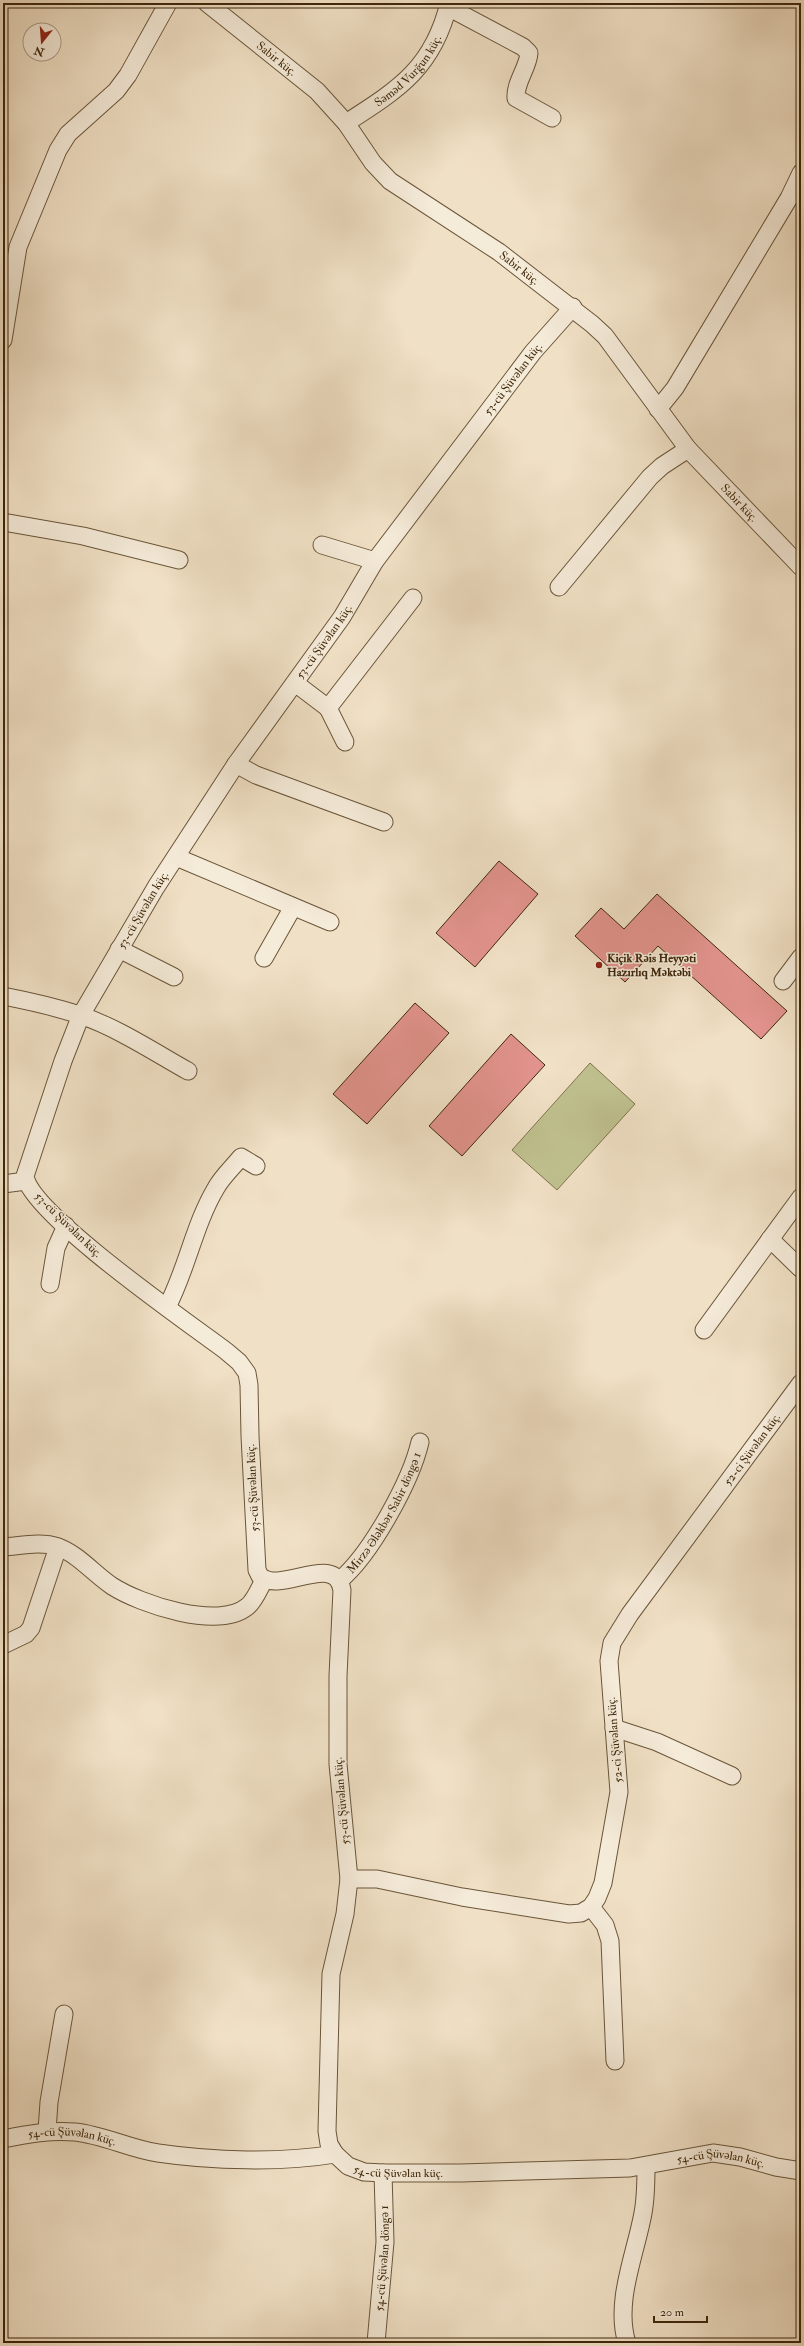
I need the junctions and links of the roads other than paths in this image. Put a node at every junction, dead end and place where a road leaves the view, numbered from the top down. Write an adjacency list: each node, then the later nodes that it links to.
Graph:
1 (168, 3): 8 (street)
2 (206, 3): 5 (street, Sabir küç.)
3 (448, 5): 4 (street); 5 (street, Səməd Vurğun küç.)
4 (552, 118)
5 (346, 123): 7 (street, Sabir küç.)
6 (801, 173): 9 (street)
7 (572, 307): 9 (street, Sabir küç.); 14 (street, 53-cü Şüvəlan küç.)
8 (3, 340)
9 (658, 409): 10 (street, Sabir küç.)
10 (688, 449): 15 (street, Sabir küç.); 16 (street)
11 (3, 522): 13 (street)
12 (322, 545): 14 (street)
13 (179, 560)
14 (375, 561): 18 (street, 53-cü Şüvəlan küç.)
15 (801, 567)
16 (559, 587)
17 (413, 598): 19 (street)
18 (295, 683): 19 (street); 21 (street, 53-cü Şüvəlan küç.)
19 (328, 708): 20 (street)
20 (346, 742)
21 (236, 764): 22 (street); 23 (street, 53-cü Şüvəlan küç.)
22 (384, 822)
23 (176, 857): 24 (street); 26 (street, 53-cü Şüvəlan küç.)
24 (293, 907): 25 (street); 28 (street)
25 (330, 922)
26 (119, 949): 29 (street); 32 (street, 53-cü Şüvəlan küç.)
27 (801, 957): 30 (street)
28 (264, 958)
29 (174, 977)
30 (782, 981)
31 (3, 996): 32 (street)
32 (81, 1016): 33 (street); 35 (street, 53-cü Şüvəlan küç.)
33 (188, 1072)
34 (256, 1166): 42 (street)
35 (26, 1181): 36 (street); 38 (street, 53-cü Şüvəlan küç.)
36 (3, 1184)
37 (801, 1197): 39 (street)
38 (66, 1226): 41 (street); 42 (street, 53-cü Şüvəlan küç.)
39 (770, 1239): 40 (street); 43 (street)
40 (801, 1269)
41 (50, 1284)
42 (168, 1307): 48 (street, 53-cü Şüvəlan küç.)
43 (704, 1330)
44 (801, 1383): 51 (street, 52-ci Şüvəlan küç.)
45 (420, 1442): 49 (street, Mirzə Ələkbər Sabir döngə 1)
46 (3, 1547): 47 (street)
47 (58, 1547): 48 (street); 50 (street)
48 (264, 1580): 49 (street)
49 (340, 1580): 53 (street, 53-cü Şüvəlan küç.)
50 (3, 1645)
51 (614, 1728): 52 (street); 54 (street, 52-ci Şüvəlan küç.)
52 (732, 1776)
53 (349, 1879): 54 (street); 59 (street, 53-cü Şüvəlan küç.)
54 (591, 1908): 56 (street)
55 (64, 2014): 57 (street)
56 (615, 2061)
57 (47, 2131): 58 (street, 54-cü Şüvəlan küç.); 59 (street, 54-cü Şüvəlan küç.)
58 (3, 2139)
59 (335, 2154): 62 (street, 54-cü Şüvəlan küç.)
60 (646, 2166): 61 (street, 54-cü Şüvəlan küç.); 62 (street, 54-cü Şüvəlan küç.); 64 (street)
61 (801, 2171)
62 (383, 2173): 63 (street, 54-cü Şüvəlan döngə 1)
63 (376, 2343)
64 (627, 2343)

